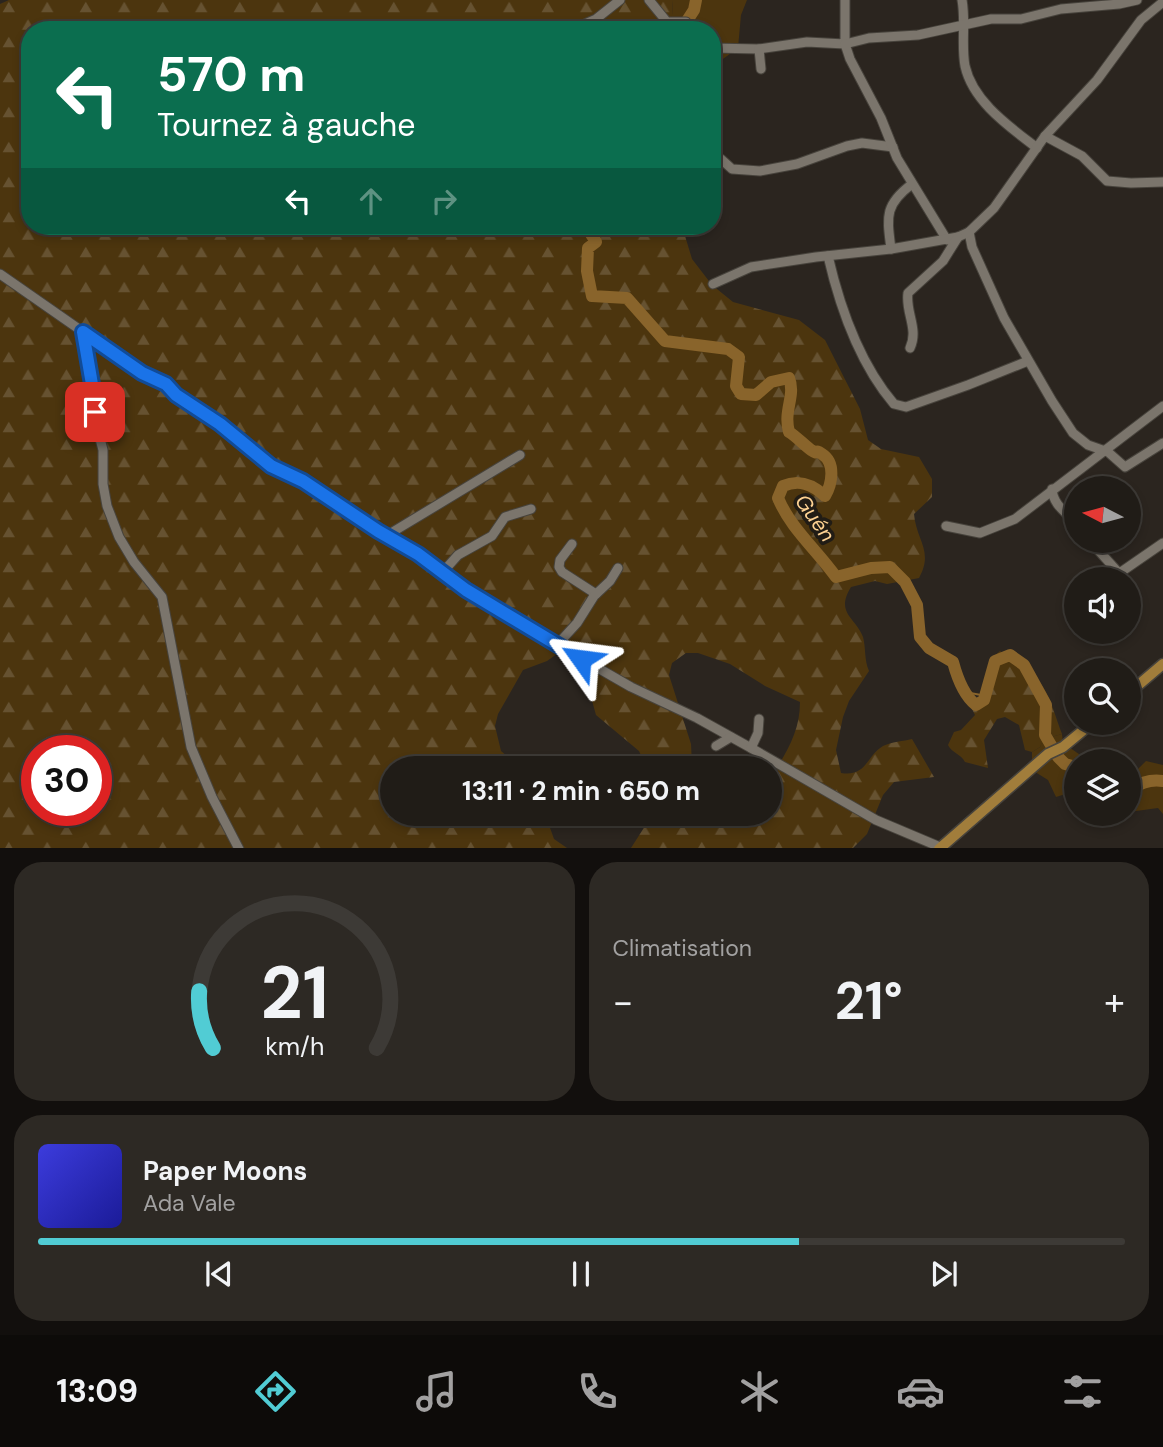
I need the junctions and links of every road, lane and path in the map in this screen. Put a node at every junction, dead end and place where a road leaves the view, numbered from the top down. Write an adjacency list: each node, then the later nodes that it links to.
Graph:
1 (620, 0): 9 (street)
2 (649, 0): 10 (street)
3 (845, 0): 12 (street)
4 (962, 0): 11 (street)
5 (1137, 0): 6 (street)
6 (1118, 2): 8 (street)
7 (1163, 2): 16 (street)
8 (1060, 5): 11 (street)
9 (591, 21)
10 (666, 21)
11 (964, 25): 12 (street); 18 (street)
12 (845, 44): 14 (street); 17 (street)
13 (721, 48): 14 (street)
14 (759, 49): 15 (street)
15 (761, 69)
16 (1045, 136): 18 (street); 20 (street)
17 (893, 147): 19 (street); 21 (street)
18 (1037, 148): 22 (street)
19 (721, 159)
20 (1163, 182)
21 (912, 184): 24 (street); 25 (street)
22 (969, 232): 23 (street); 31 (street)
23 (958, 237): 24 (street); 30 (street)
24 (947, 240): 25 (street)
25 (891, 249): 26 (street)
26 (828, 256): 28 (street); 31 (street)
27 (0, 274): 29 (street)
28 (713, 284)
29 (83, 332): 40 (street); 55 (street)
30 (910, 348)
31 (1028, 361): 34 (street)
32 (1163, 406): 34 (street)
33 (1163, 443): 34 (street)
34 (1103, 451): 36 (street)
35 (520, 455): 40 (street)
36 (1052, 489): 38 (street); 39 (street)
37 (531, 509): 45 (street)
38 (1064, 512)
39 (946, 526)
40 (386, 536): 45 (street)
41 (1163, 543): 43 (street)
42 (572, 544): 46 (street)
43 (1100, 553)
44 (618, 568): 46 (street)
45 (442, 573): 47 (street)
46 (596, 594): 47 (street)
47 (556, 645): 52 (street)
48 (1163, 664): 49 (main road)
49 (1141, 683)
50 (759, 719): 54 (street)
51 (1078, 735): 56 (main road)
52 (731, 737): 53 (street); 54 (street)
53 (716, 746)
54 (751, 748): 56 (street)
55 (239, 848)
56 (940, 848)

